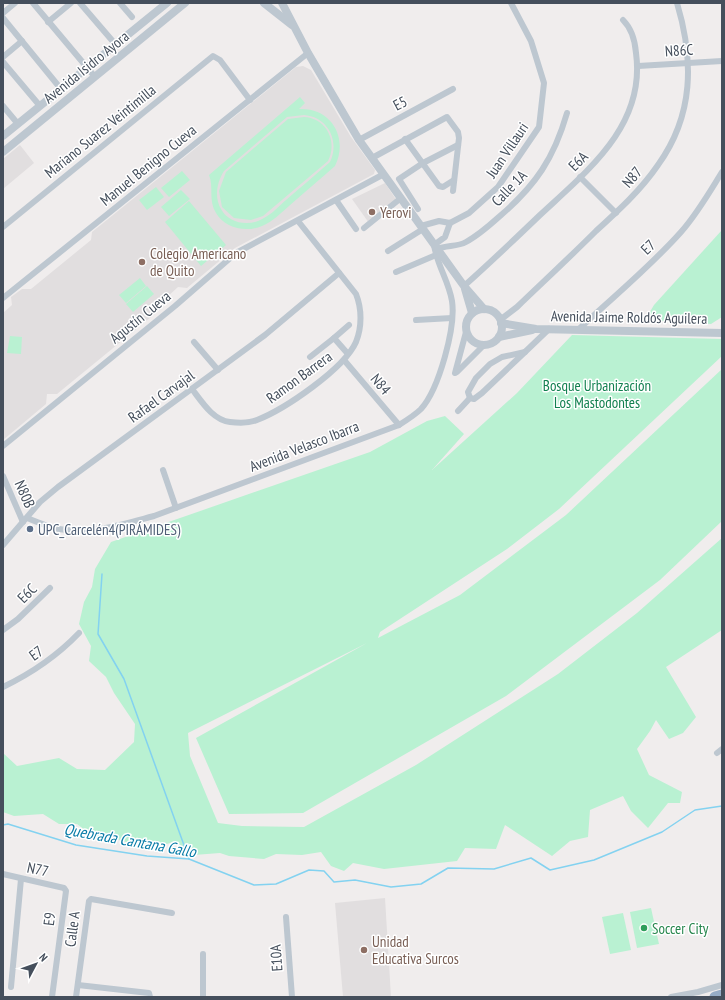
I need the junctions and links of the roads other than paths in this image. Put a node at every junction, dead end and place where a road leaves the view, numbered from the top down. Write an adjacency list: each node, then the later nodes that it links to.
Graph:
1 (15, 3): 12 (street)
2 (33, 3): 16 (street)
3 (71, 3): 16 (street)
4 (80, 3): 19 (street)
5 (120, 3): 13 (street)
6 (186, 3): 27 (street, Avenida Isidro Ayora)
7 (264, 3): 17 (street)
8 (282, 3): 17 (street)
9 (511, 3): 53 (street, Juan Villauri)
10 (677, 3): 22 (street, N87)
11 (164, 4): 19 (street, Avenida Isidro Ayora)
12 (3, 13)
13 (132, 17)
14 (3, 18): 18 (street)
15 (624, 20): 25 (street, E6A)
16 (48, 22): 26 (street)
17 (294, 26): 20 (street)
18 (22, 41): 21 (street); 28 (street)
19 (116, 45): 26 (street, Avenida Isidro Ayora)
20 (308, 53): 30 (street, Manuel Benigno Cueva); 38 (street)
21 (3, 57)
22 (689, 61): 23 (street, N86C); 25 (street, N86C); 51 (street, N87)
23 (722, 61)
24 (3, 62): 32 (street)
25 (638, 66): 45 (street, E6A)
26 (88, 69): 27 (street); 28 (street, Avenida Isidro Ayora)
27 (95, 78): 35 (street, Avenida Isidro Ayora)
28 (61, 89): 32 (street, Avenida Isidro Ayora)
29 (452, 89): 38 (street, E5)
30 (250, 100): 54 (street, Mariano Suarez Veintimilla); 63 (street, Manuel Benigno Cueva)
31 (3, 106): 34 (street)
32 (40, 106): 34 (street, Avenida Isidro Ayora)
33 (567, 113): 58 (street, Calle 1A)
34 (18, 124): 35 (street); 36 (street, Avenida Isidro Ayora)
35 (25, 135): 40 (street, Avenida Isidro Ayora)
36 (3, 136)
37 (405, 139): 39 (street); 41 (street); 42 (street)
38 (359, 140): 41 (street)
39 (458, 145): 42 (street); 46 (street)
40 (3, 152)
41 (372, 158): 44 (street)
42 (422, 163): 46 (street); 50 (street)
43 (722, 172): 72 (street, E7)
44 (384, 174): 48 (street); 49 (street, Agustín Cueva)
45 (580, 177): 51 (street); 62 (street, E6A)
46 (454, 180): 47 (street)
47 (453, 191)
48 (401, 198): 55 (street); 56 (street)
49 (336, 200): 52 (street, Agustín Cueva); 57 (street)
50 (418, 209)
51 (616, 213): 68 (street, N87)
52 (298, 221): 61 (street, Ramon Barrera); 88 (street, Agustín Cueva)
53 (450, 223): 56 (street, Juan Villauri); 58 (street)
54 (3, 227)
55 (364, 228)
56 (422, 228): 58 (street); 59 (street, Juan Villauri)
57 (356, 229)
58 (436, 250): 60 (street); 62 (street); 66 (street, Avenida Velasco Ibarra)
59 (388, 251)
60 (396, 272)
61 (339, 273): 80 (street, Ramon Barrera); 83 (street, Rafael Carvajal)
62 (464, 286): 64 (street); 65 (street)
63 (3, 298)
64 (484, 309): 65 (street); 68 (street)
65 (472, 313): 73 (street)
66 (452, 318): 67 (street); 87 (street, Avenida Velasco Ibarra)
67 (416, 320)
68 (501, 322): 70 (street, Avenida Jaime Roldós Aguilera); 75 (street)
69 (349, 325): 76 (street)
70 (536, 329): 71 (street, Avenida Jaime Roldós Aguilera); 75 (street, Avenida Jaime Roldós Aguilera)
71 (549, 329): 72 (street, Avenida Jaime Roldós Aguilera); 79 (street)
72 (579, 329): 74 (street, Avenida Jaime Roldós Aguilera)
73 (466, 332): 78 (street); 78 (street)
74 (722, 333)
75 (499, 337): 78 (street)
76 (334, 338): 80 (street); 81 (street)
77 (194, 342): 83 (street)
78 (483, 346)
79 (525, 352): 85 (street); 85 (street)
80 (348, 354): 82 (street, Ramon Barrera)
81 (310, 357)
82 (344, 360): 84 (street, Ramon Barrera); 87 (street, N84)
83 (218, 370): 84 (street, Rafael Carvajal)
84 (192, 389): 92 (street, Rafael Carvajal)
85 (470, 398): 86 (street)
86 (458, 411)
87 (399, 425): 91 (street, Avenida Velasco Ibarra)
88 (3, 446)
89 (163, 470): 91 (street)
90 (3, 476): 92 (street, N80B)
91 (176, 508): 92 (street, Avenida Velasco Ibarra)
92 (25, 520): 93 (street, Rafael Carvajal)
93 (3, 545)
94 (50, 588): 95 (street, E6C)
95 (3, 630)
96 (79, 633): 97 (street, E7)
97 (3, 687)
98 (3, 874): 99 (street, N77)
99 (21, 879): 100 (street, N77); 106 (street)
100 (66, 892): 108 (street, E9)
101 (172, 913): 104 (street, Calle A)
102 (286, 917): 112 (street, E10A)
103 (203, 954): 111 (street)
104 (78, 985): 109 (street, Calle A); 110 (street)
105 (722, 985): 113 (street)
106 (11, 986)
107 (722, 995): 114 (highway)
108 (52, 997)
109 (76, 997)
110 (150, 997)
111 (203, 997)
112 (292, 997)
113 (671, 997)
114 (715, 997)

